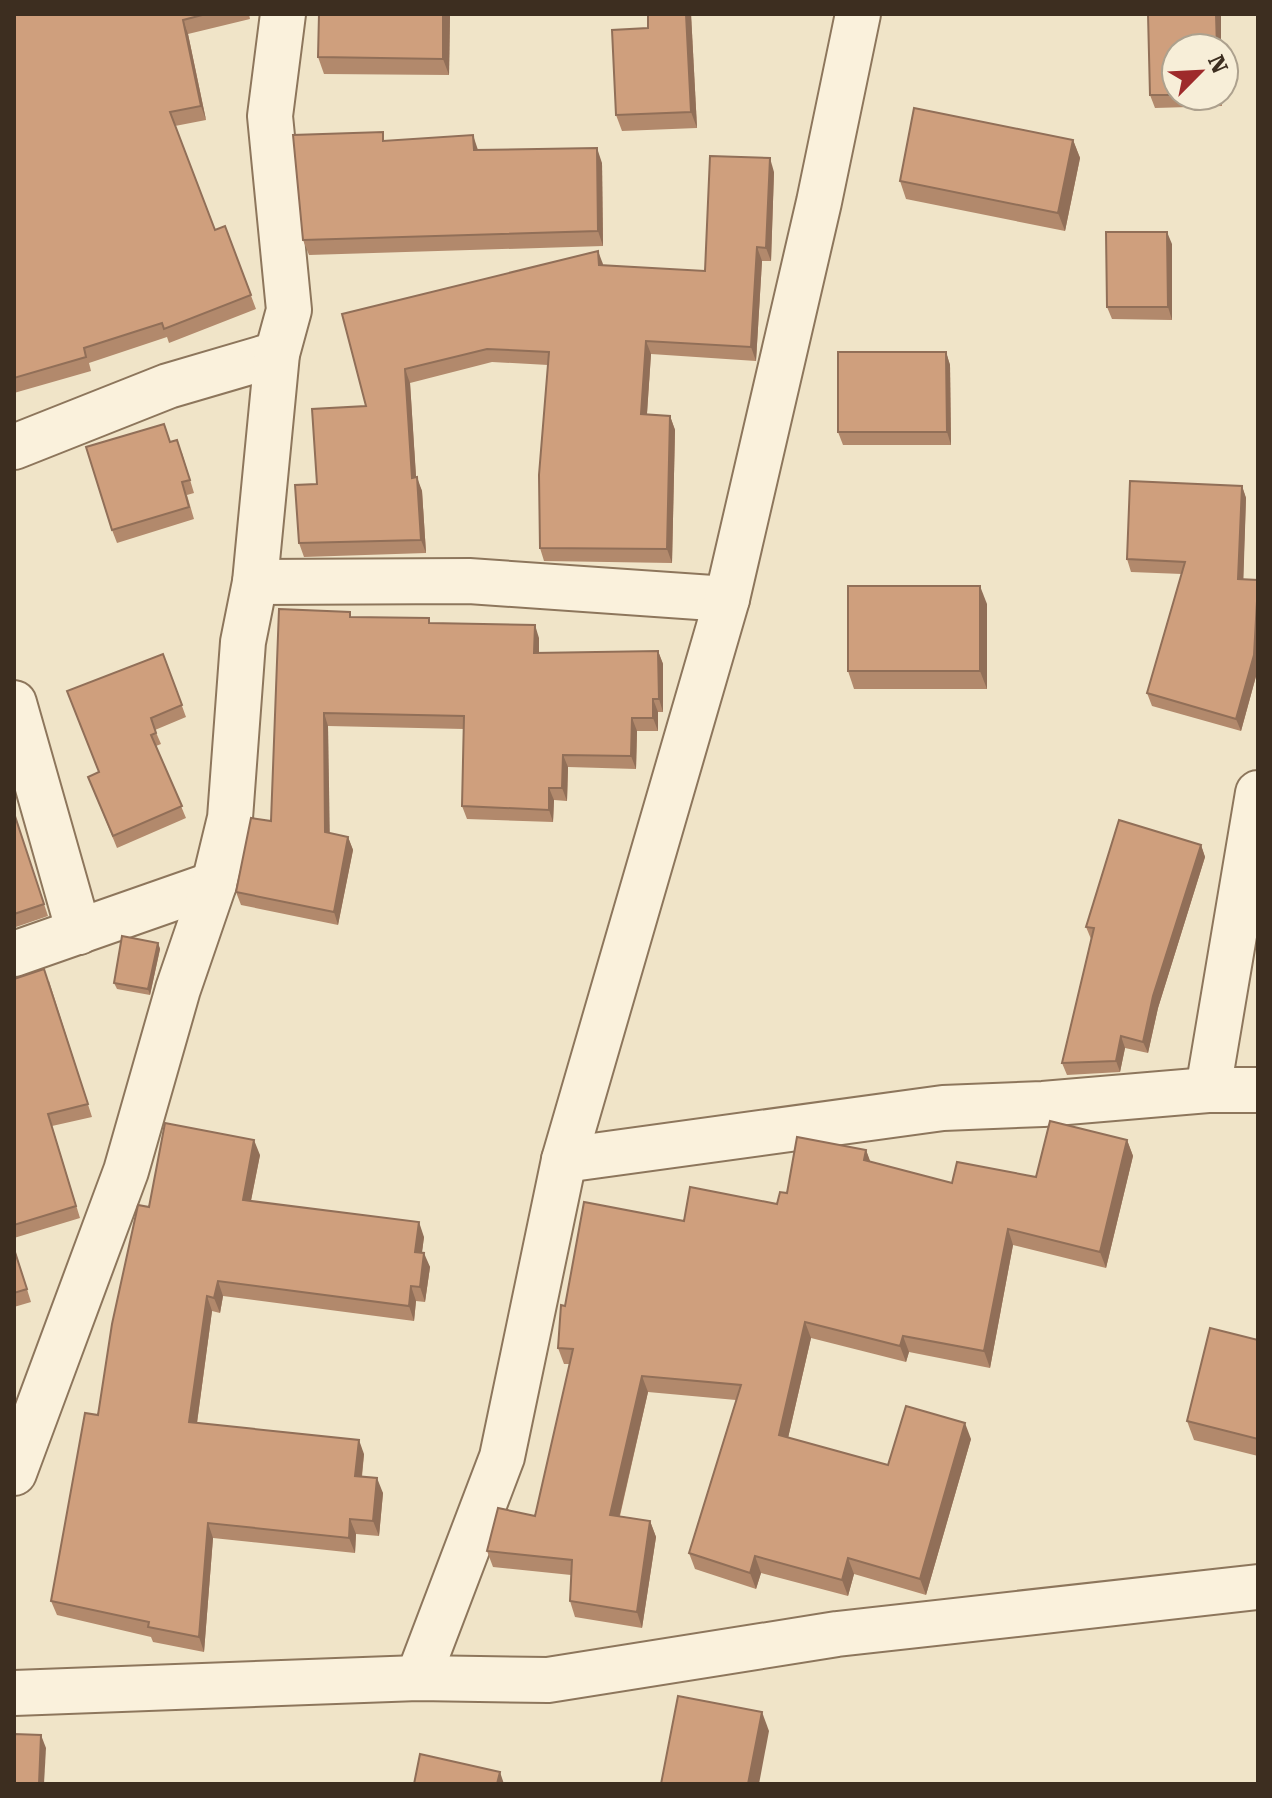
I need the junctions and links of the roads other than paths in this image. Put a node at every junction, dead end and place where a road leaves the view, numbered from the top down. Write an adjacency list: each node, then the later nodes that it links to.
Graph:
1 (283, 14): 3 (street)
2 (858, 14): 6 (street)
3 (277, 354): 4 (street); 5 (street)
4 (14, 447)
5 (255, 582): 6 (street); 9 (street)
6 (727, 599): 14 (street)
7 (14, 703): 10 (street)
8 (1258, 793): 12 (street)
9 (214, 884): 10 (street); 15 (street)
10 (79, 932): 11 (street)
11 (14, 954)
12 (1208, 1090): 13 (street); 14 (street)
13 (1258, 1090)
14 (564, 1160): 17 (street)
15 (14, 1473)
16 (1258, 1587): 17 (street)
17 (418, 1678): 18 (street)
18 (14, 1693)

